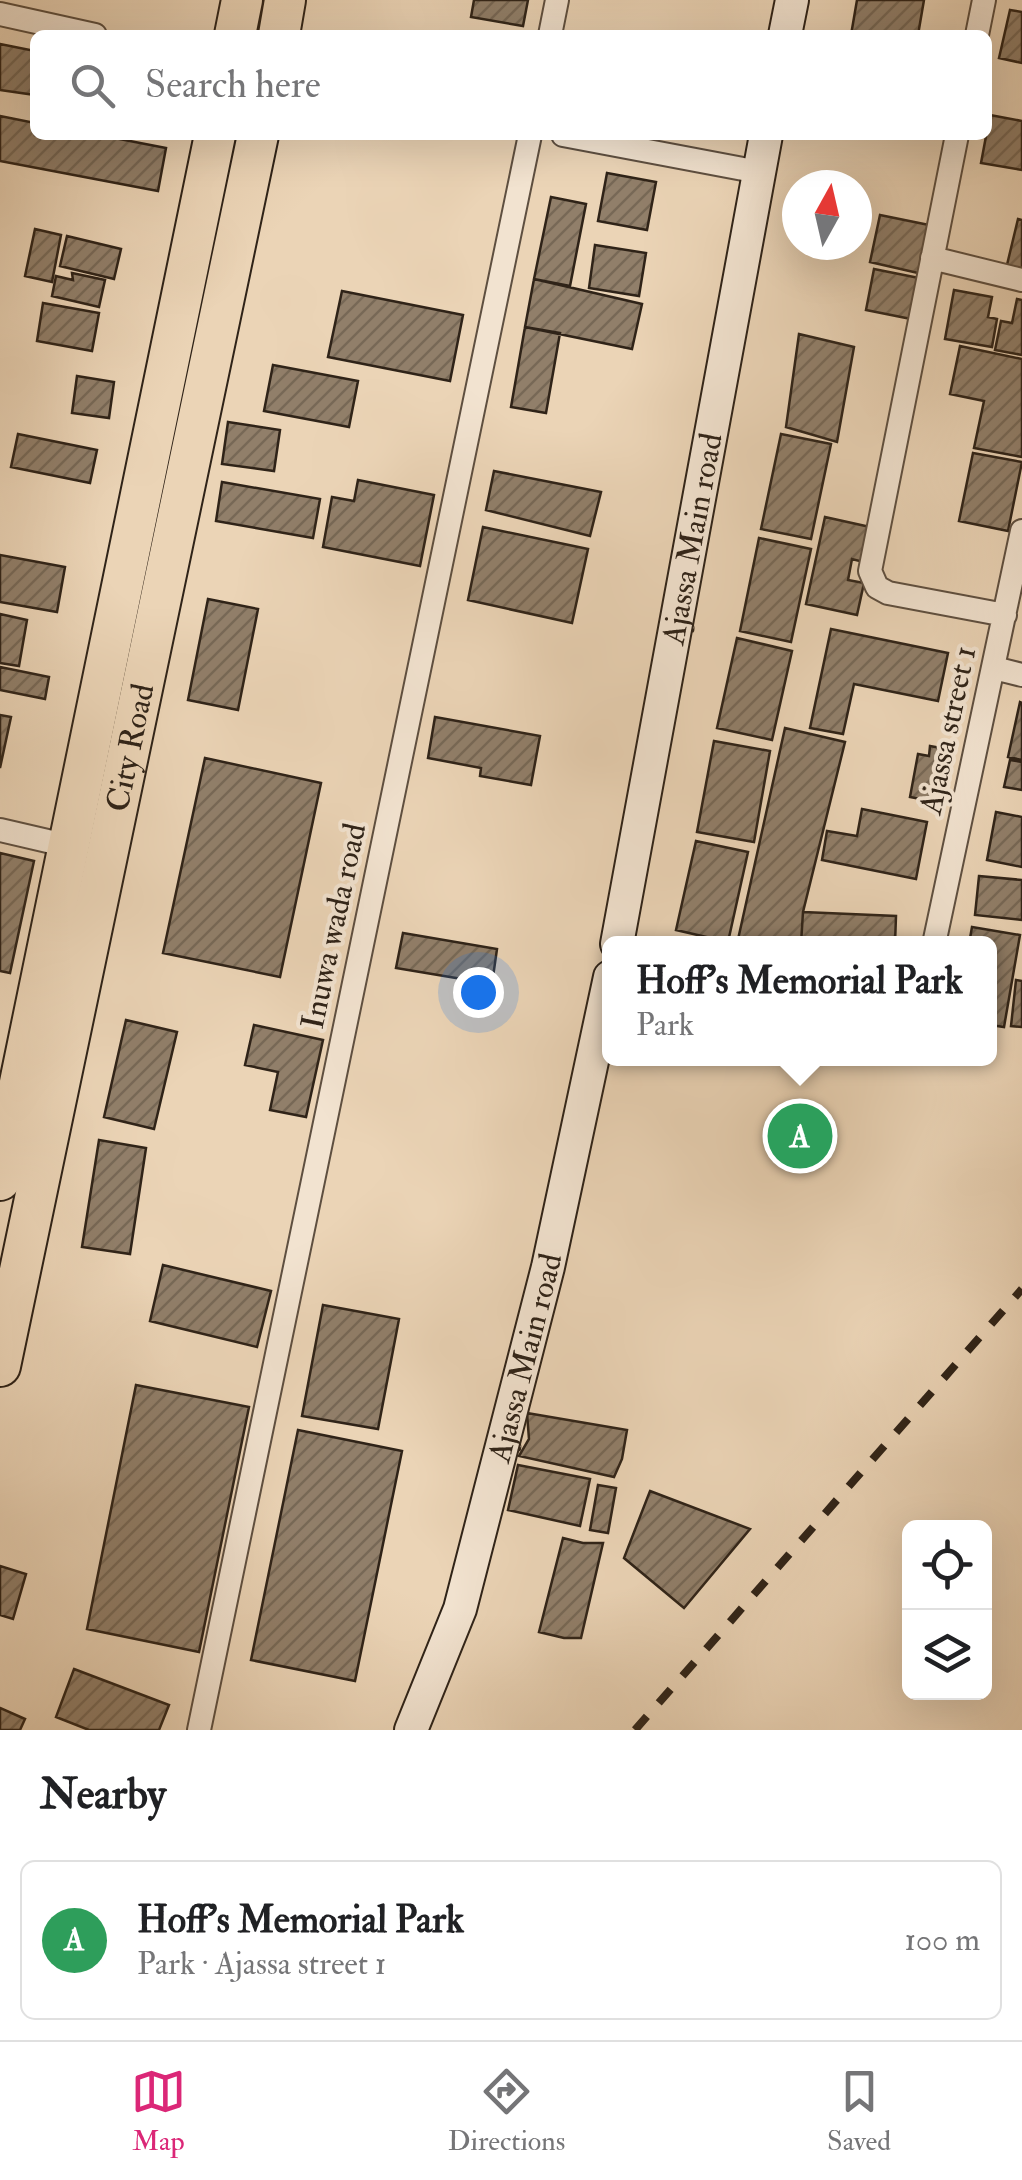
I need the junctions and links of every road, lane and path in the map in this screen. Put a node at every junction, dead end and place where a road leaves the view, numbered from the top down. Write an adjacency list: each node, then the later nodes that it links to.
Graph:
1 (242, 0): 8 (highway)
2 (286, 0): 9 (highway)
3 (558, 0): 10 (street)
4 (792, 0): 11 (street)
5 (984, 0): 12 (street)
6 (0, 14): 7 (street)
7 (72, 30)
8 (237, 30)
9 (280, 30)
10 (551, 30)
11 (786, 30)
12 (978, 30)
13 (214, 140): 27 (highway, City Road)
14 (257, 140): 32 (highway, City Road)
15 (529, 140): 33 (street, Inuwa wada road)
16 (589, 140): 19 (street)
17 (765, 140): 19 (street, Ajassa Main road)
18 (956, 140): 20 (street)
19 (758, 172): 28 (street, Ajassa Main road)
20 (932, 258): 21 (street); 23 (street)
21 (1022, 280)
22 (1022, 531): 23 (street, Ajassa street 1)
23 (1004, 615): 24 (street, Ajassa street 1)
24 (994, 668): 25 (street); 29 (street, Ajassa street 1)
25 (1022, 675)
26 (0, 830): 27 (street)
27 (69, 846): 31 (highway, City Road)
28 (618, 936)
29 (936, 936)
30 (602, 1015): 34 (street, Ajassa Main road)
31 (0, 1180)
32 (1, 1369)
33 (199, 1730)
34 (410, 1730)

